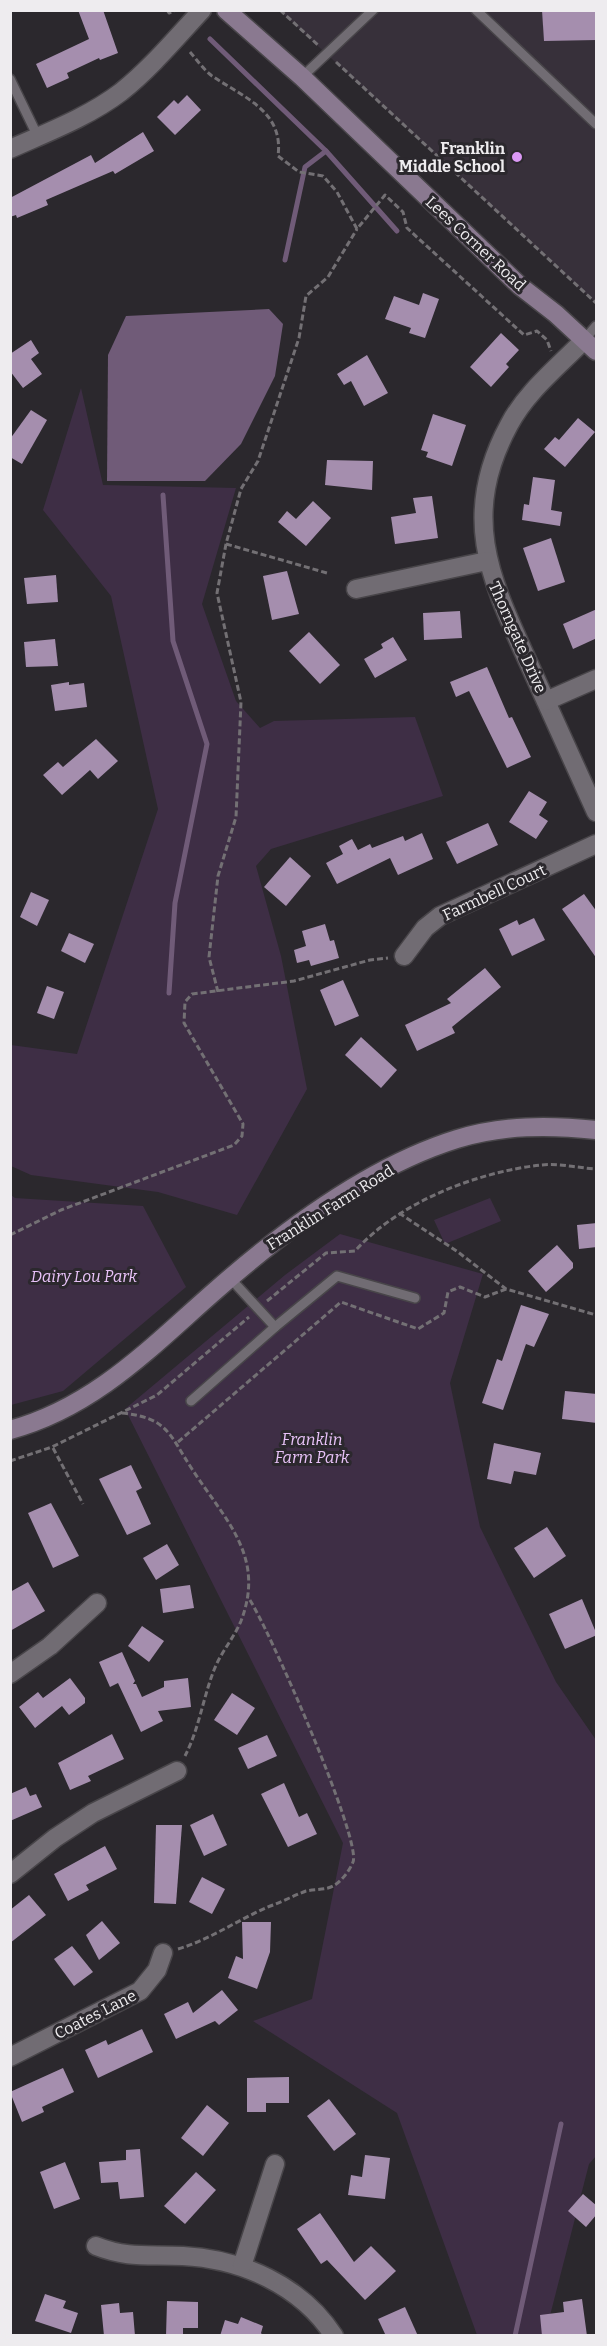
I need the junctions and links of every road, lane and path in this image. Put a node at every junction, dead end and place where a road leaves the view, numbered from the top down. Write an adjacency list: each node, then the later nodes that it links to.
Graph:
1 (167, 10): 2 (path)
2 (176, 10)
3 (202, 10): 13 (street)
4 (226, 10): 10 (main road, Lees Corner Road)
5 (280, 10): 9 (path)
6 (476, 10): 12 (lane)
7 (371, 12): 9 (lane)
8 (190, 52): 15 (path)
9 (328, 52): 10 (lane); 16 (path)
10 (302, 77): 17 (main road, Lees Corner Road)
11 (10, 79): 13 (lane)
12 (597, 123)
13 (38, 137): 14 (street)
14 (10, 149)
15 (357, 229): 18 (path); 19 (path)
16 (597, 303)
17 (592, 339): 18 (street, Thorngate Drive)
18 (563, 362): 20 (street, Thorngate Drive)
19 (226, 544): 21 (path); 28 (path)
20 (487, 561): 22 (street); 24 (street, Thorngate Drive)
21 (327, 573)
22 (356, 589)
23 (597, 679): 24 (street)
24 (546, 701): 25 (street, Thorngate Drive)
25 (597, 812)
26 (597, 844): 27 (street, Farmbell Court)
27 (404, 956): 28 (path)
28 (218, 992): 31 (path)
29 (597, 1130): 32 (main road, Franklin Farm Road)
30 (399, 1213): 33 (path)
31 (10, 1235)
32 (230, 1278): 36 (lane); 39 (main road, Franklin Farm Road)
33 (506, 1289): 35 (path); 40 (path)
34 (416, 1298): 36 (lane)
35 (597, 1315)
36 (275, 1327): 37 (lane)
37 (191, 1401)
38 (120, 1413): 40 (path)
39 (10, 1430)
40 (178, 1442): 43 (path)
41 (52, 1447): 42 (path)
42 (82, 1504)
43 (248, 1597): 46 (path); 48 (path)
44 (97, 1603): 45 (street)
45 (10, 1674)
46 (177, 1771): 47 (street)
47 (10, 1874)
48 (162, 1953): 49 (street, Coates Lane)
49 (10, 2056)
50 (275, 2164): 52 (street)
51 (96, 2246): 52 (street)
52 (242, 2266): 53 (street)
53 (334, 2336)

